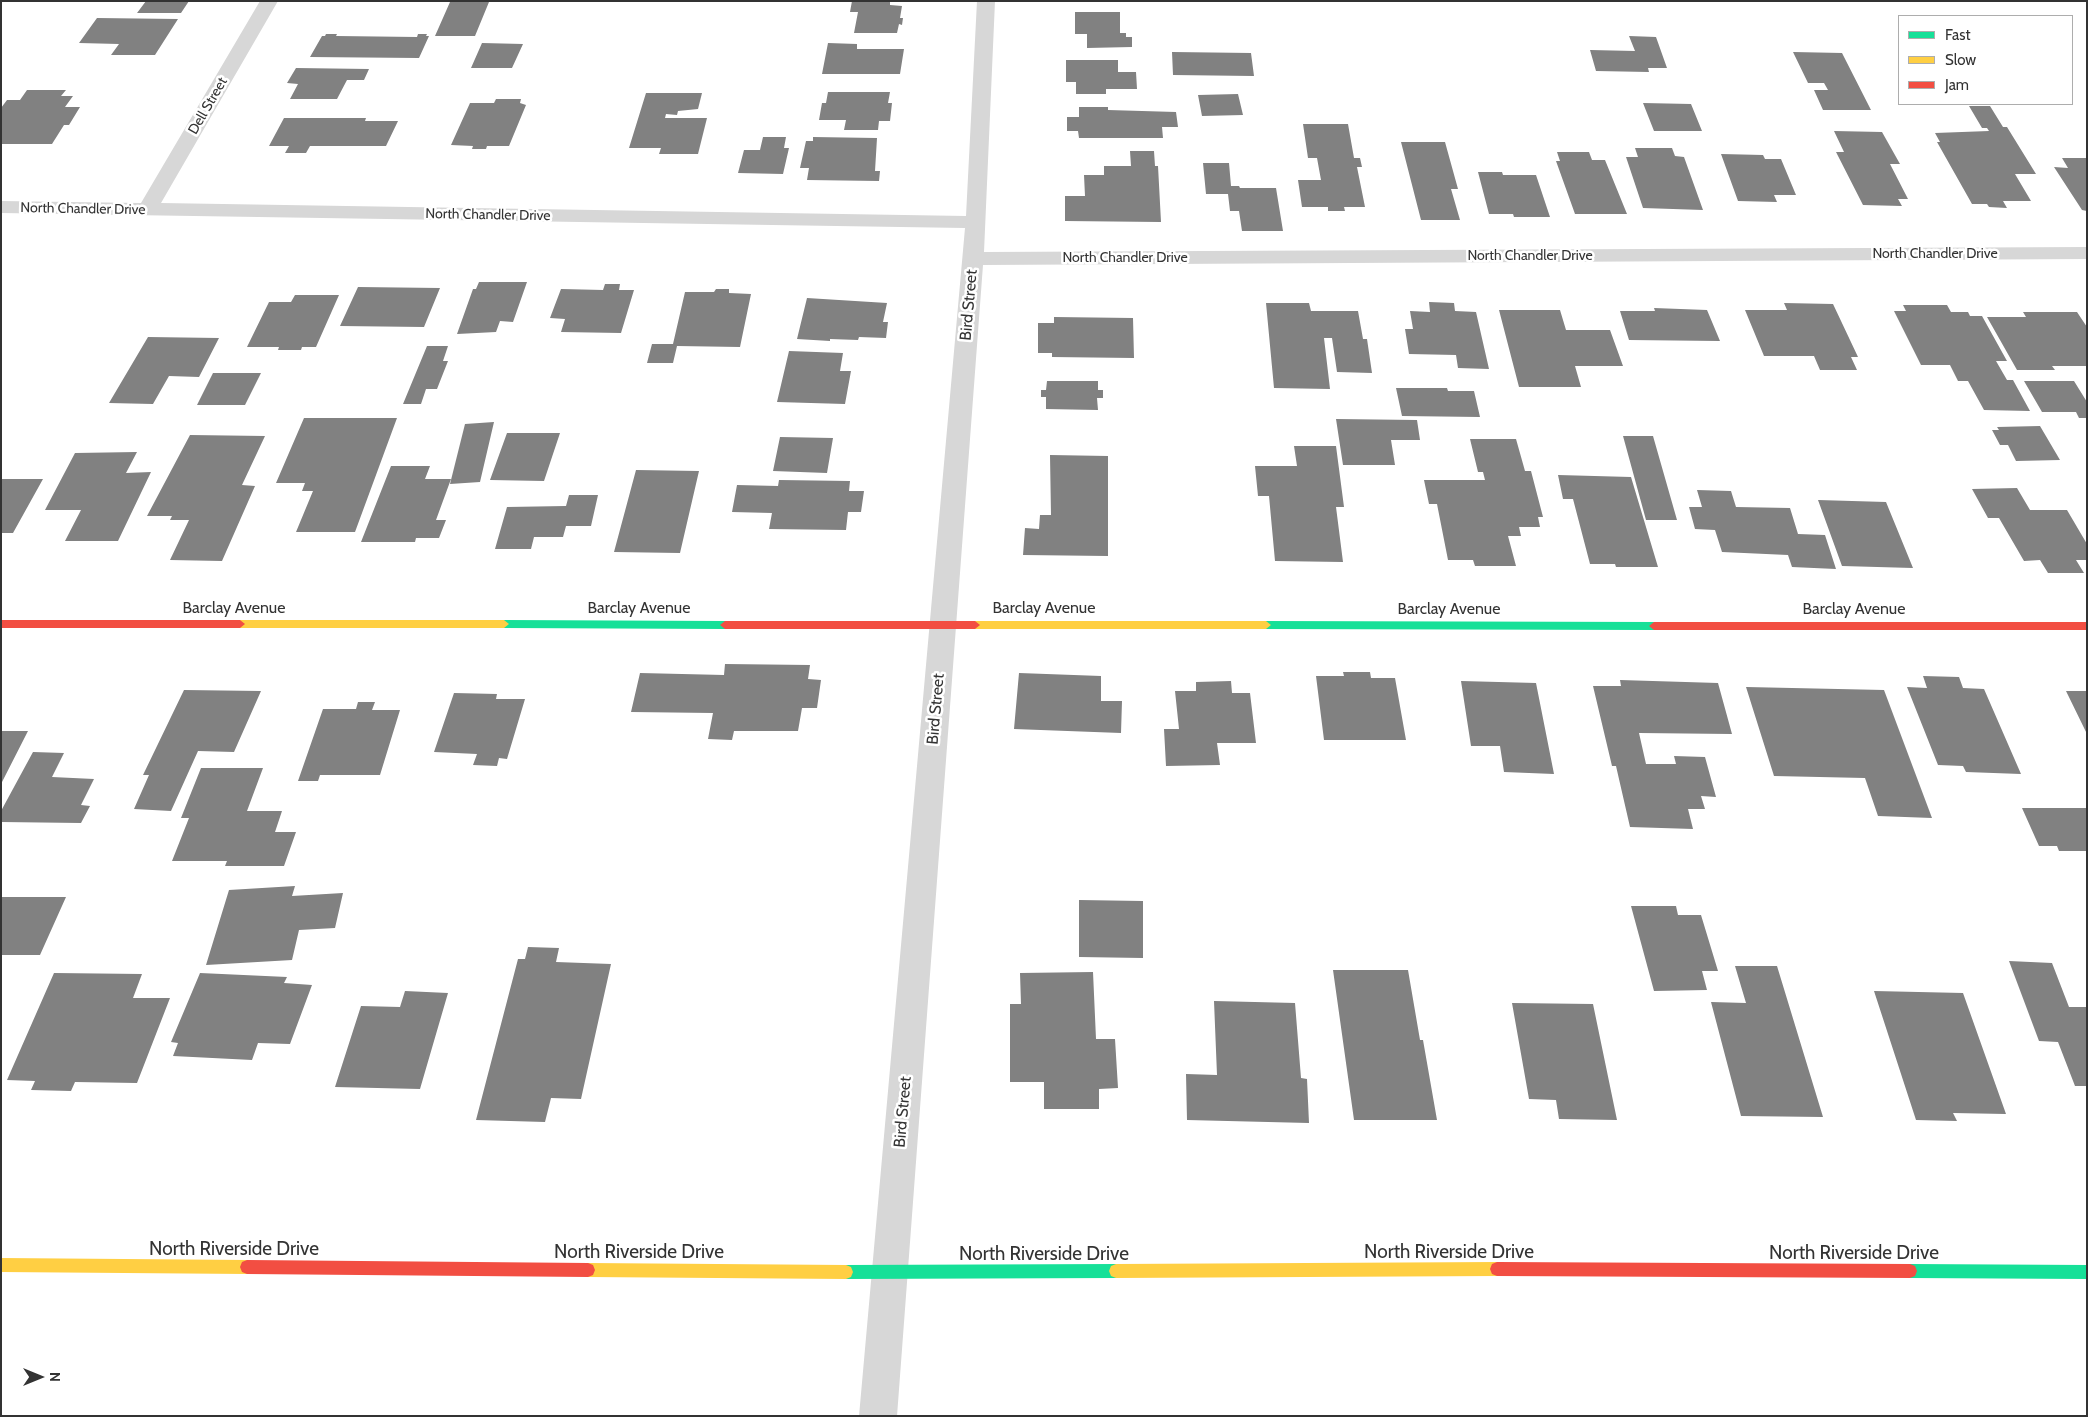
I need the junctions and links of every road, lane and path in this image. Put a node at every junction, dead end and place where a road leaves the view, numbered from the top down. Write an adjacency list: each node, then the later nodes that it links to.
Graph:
1 (269, 1): 4 (street, Dell Street)
2 (986, 1): 5 (street, Bird Street)
3 (1, 207): 4 (street, North Chandler Drive)
4 (147, 210): 5 (street, North Chandler Drive)
5 (976, 222): 7 (street, Bird Street)
6 (2087, 253): 7 (street, North Chandler Drive)
7 (972, 259): 9 (street, Bird Street)
8 (1, 624): 9 (street, Barclay Avenue)
9 (943, 624): 10 (street, Barclay Avenue); 12 (street, Bird Street)
10 (2087, 626)
11 (1, 1265): 12 (street, North Riverside Drive)
12 (890, 1272): 13 (street, North Riverside Drive); 14 (street, Bird Street)
13 (2087, 1272)
14 (878, 1416)

